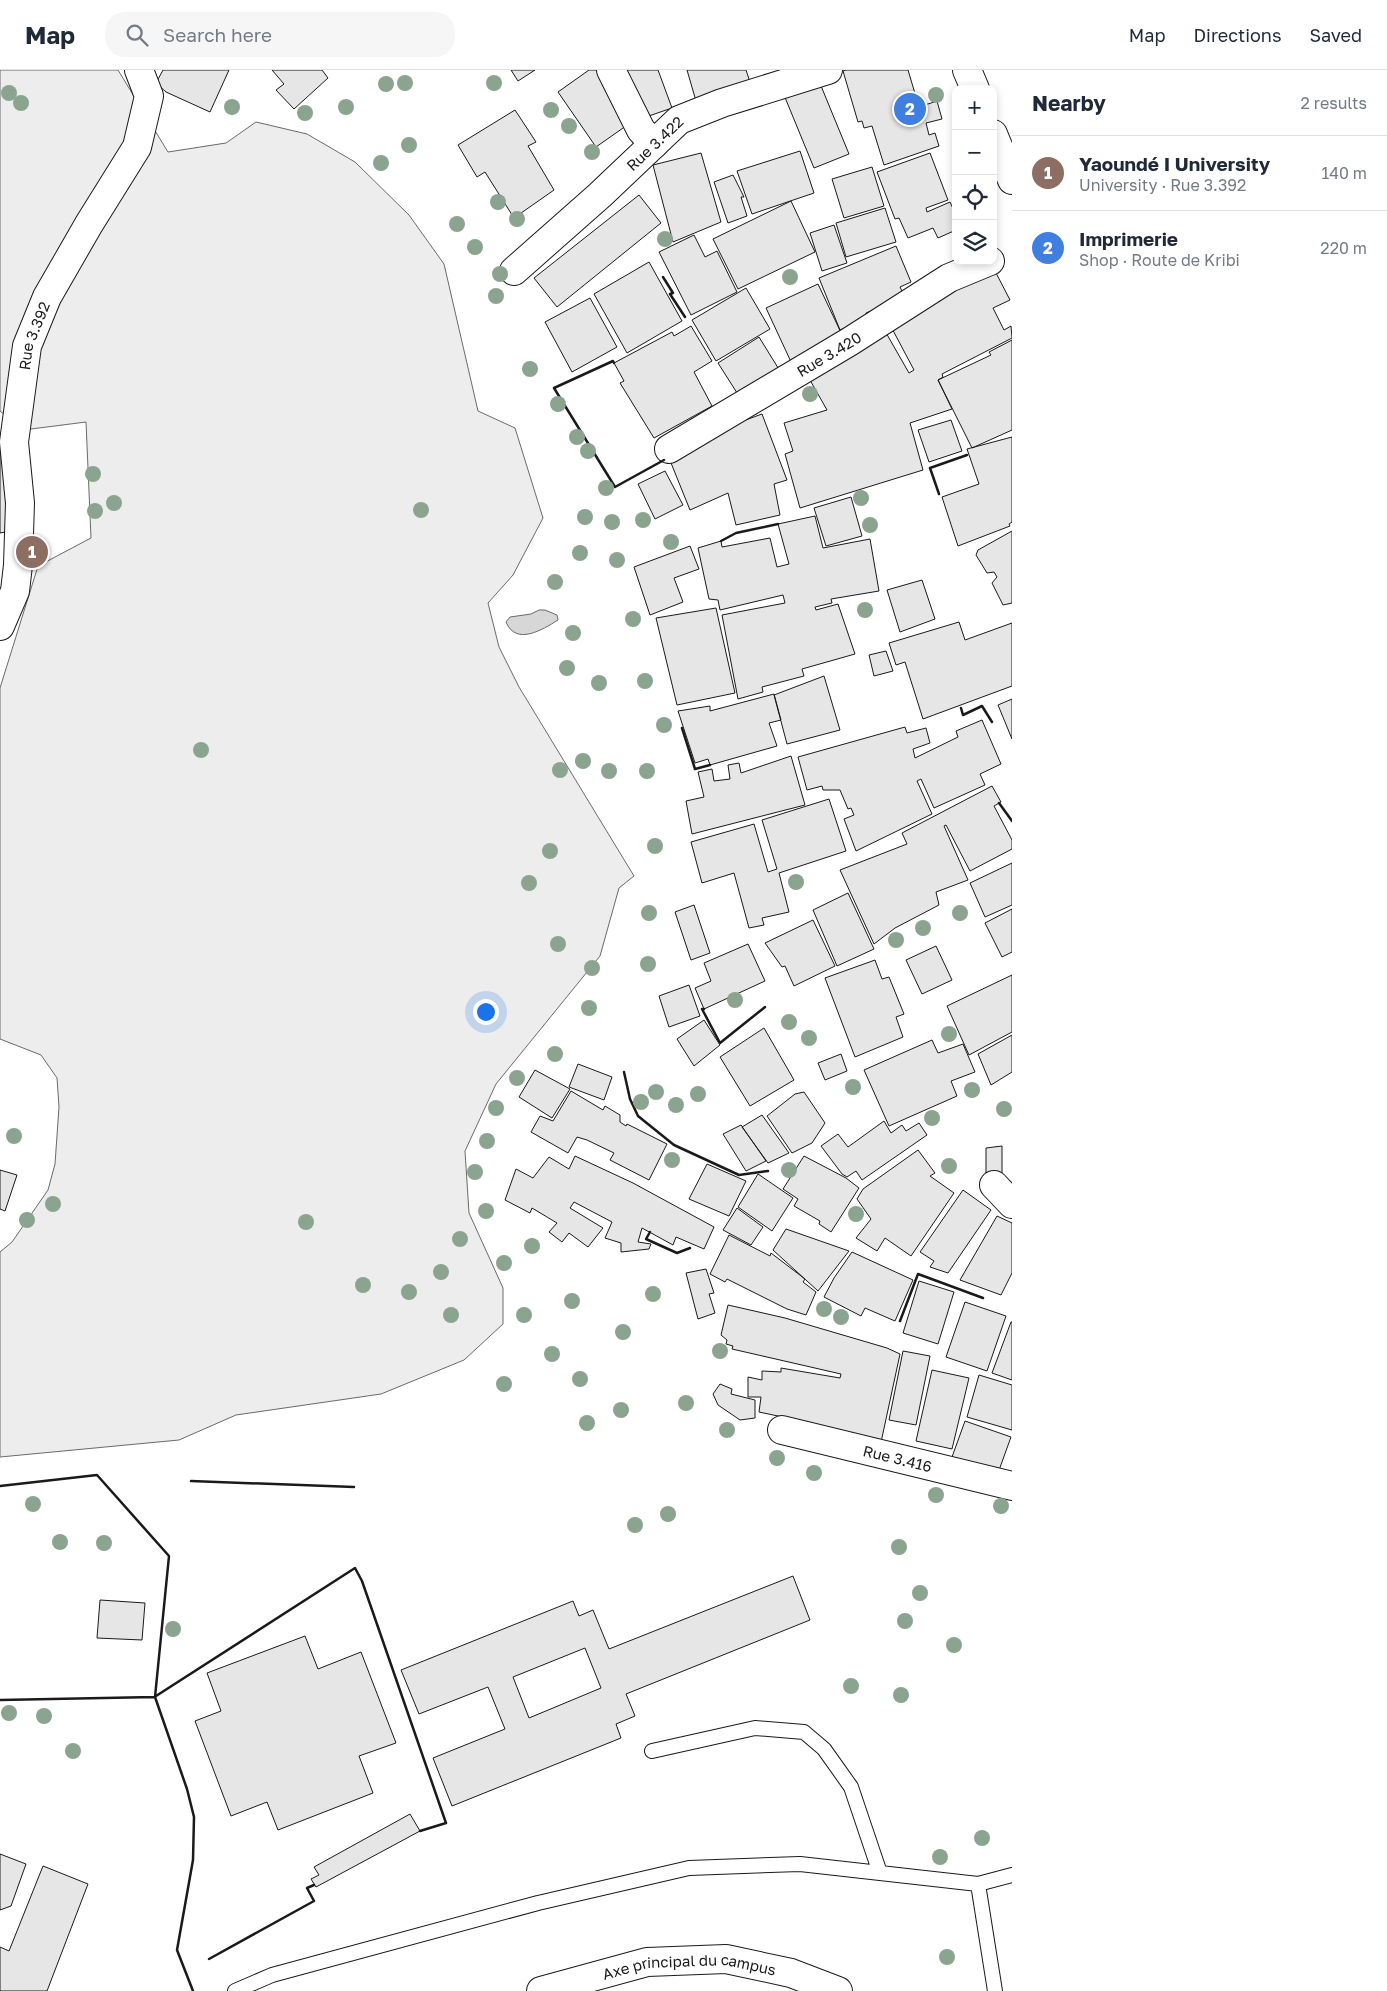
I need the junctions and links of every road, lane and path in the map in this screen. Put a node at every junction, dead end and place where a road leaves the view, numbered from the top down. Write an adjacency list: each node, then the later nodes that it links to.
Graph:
1 (139, 70): 14 (street, Rue 3.392)
2 (610, 70): 6 (street)
3 (828, 70): 6 (street, Rue 3.422)
4 (967, 70): 5 (street)
5 (973, 85)
6 (654, 144): 12 (street, Rue 3.422)
7 (997, 144): 8 (street)
8 (1012, 180)
9 (1012, 253): 10 (street, Rue 3.420)
10 (997, 259)
11 (982, 265): 13 (street, Rue 3.420)
12 (514, 271)
13 (669, 449)
14 (0, 626)
15 (782, 1430): 16 (street, Rue 3.416)
16 (1012, 1486)
17 (652, 1751): 18 (lane)
18 (880, 1873): 20 (lane); 21 (lane)
19 (1012, 1875): 20 (lane)
20 (978, 1884): 24 (lane)
21 (235, 1991)
22 (541, 1991): 23 (street, Axe principal du campus)
23 (838, 1991)
24 (995, 1991)

